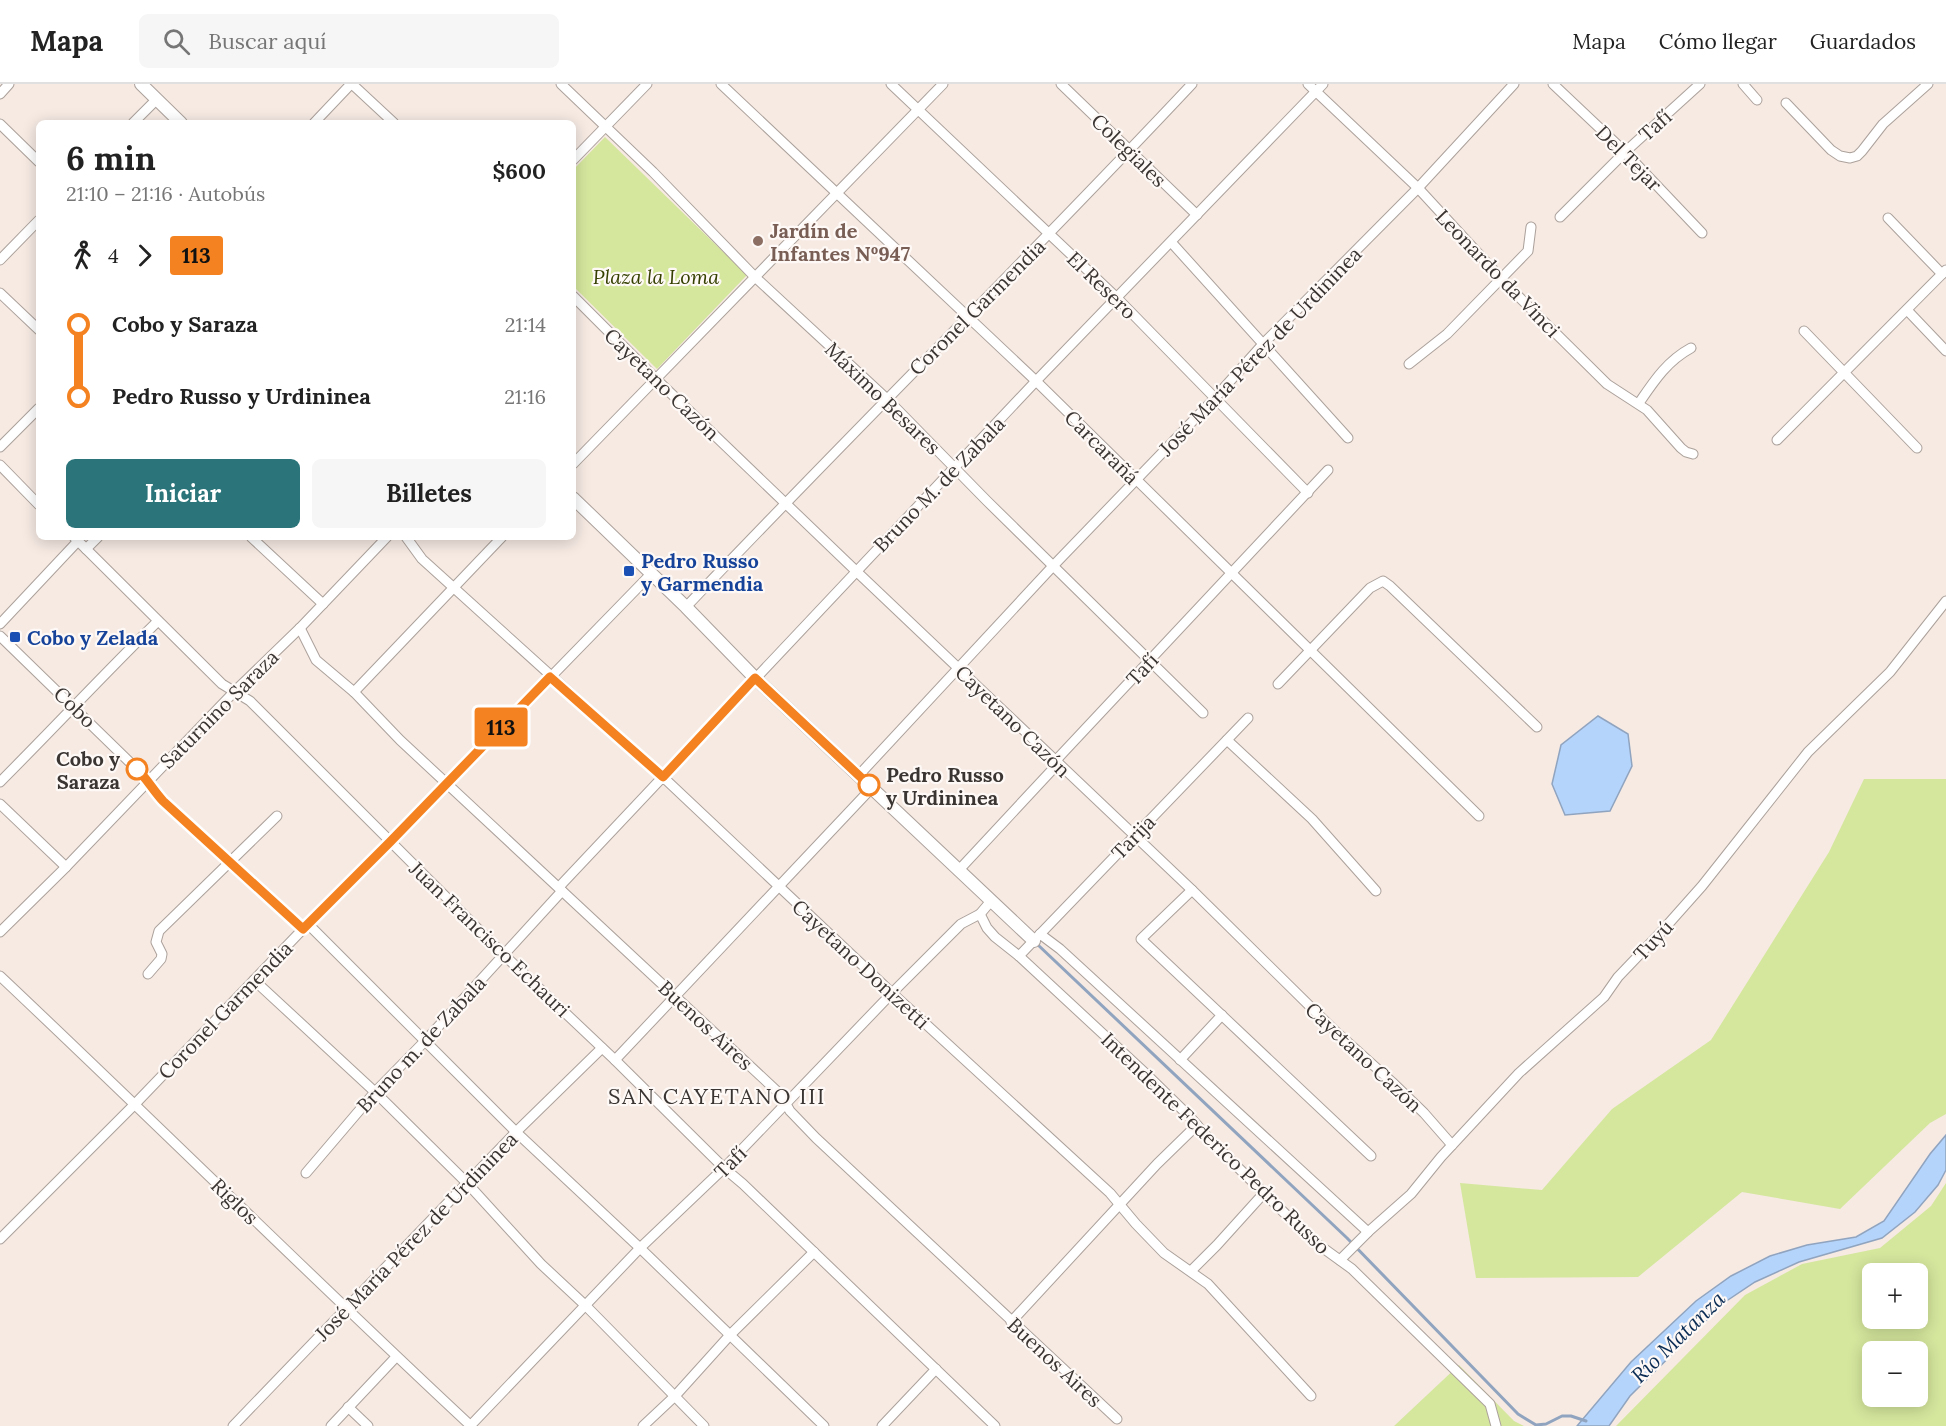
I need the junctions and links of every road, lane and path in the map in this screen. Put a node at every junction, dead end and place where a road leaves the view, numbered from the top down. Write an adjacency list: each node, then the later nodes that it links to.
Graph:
1 (9, 84): 19 (street)
2 (352, 84): 26 (street); 27 (street)
3 (561, 84): 29 (street, Máximo Besares)
4 (647, 84): 29 (street)
5 (721, 84): 35 (street, Carcarañá)
6 (891, 84): 23 (street, El Resero)
7 (944, 84): 23 (street)
8 (1060, 84): 30 (street, Colegiales)
9 (1192, 84): 30 (street, Coronel Garmendia)
10 (1308, 84): 18 (street, Leonardo da Vinci)
11 (1323, 84): 18 (street, Bruno M. de Zabala)
12 (1514, 84): 34 (street, José María Pérez de Urdininea)
13 (1553, 84): 31 (street, Del Tejar)
14 (1700, 84): 31 (street, Tafí)
15 (1743, 84): 21 (street)
16 (1928, 84): 22 (street)
17 (143, 85): 20 (street)
18 (1316, 92): 34 (street, Leonardo da Vinci); 36 (street, Bruno M. de Zabala)
19 (0, 93)
20 (156, 100): 24 (street); 25 (street)
21 (1757, 100)
22 (1786, 103)
23 (918, 110): 35 (street); 42 (street, El Resero)
24 (136, 120)
25 (178, 120)
26 (317, 120)
27 (391, 120)
28 (0, 124): 33 (street)
29 (606, 126): 32 (street); 46 (street, Máximo Besares)
30 (1129, 151): 36 (street, Colegiales); 42 (street, Coronel Garmendia)
31 (1625, 152): 37 (street, Tafí); 41 (street, Del Tejar)
32 (576, 157)
33 (36, 159)
34 (1418, 188): 47 (street, Leonardo da Vinci); 55 (street, José María Pérez de Urdininea)
35 (837, 194): 46 (street); 52 (street, Carcarañá)
36 (1197, 215): 43 (street, Bruno M. de Zabala)
37 (1560, 217)
38 (1888, 218): 45 (street)
39 (36, 223): 44 (street)
40 (1531, 227): 47 (street)
41 (1702, 233)
42 (1049, 234): 49 (street, El Resero); 52 (street, Coronel Garmendia)
43 (1171, 242): 49 (street, Bruno M. de Zabala); 55 (street)
44 (0, 260)
45 (1944, 272): 51 (street)
46 (755, 277): 60 (street); 62 (street, Máximo Besares)
47 (1501, 279): 58 (street); 64 (street, Leonardo da Vinci)
48 (0, 292): 53 (street)
49 (1117, 298): 61 (street, Bruno M. de Zabala); 63 (street, El Resero)
50 (576, 299): 60 (street, Cayetano Cazón)
51 (1907, 310): 57 (street); 59 (street)
52 (967, 317): 61 (street, Carcarañá); 62 (street, Coronel Garmendia)
53 (36, 327)
54 (1804, 331): 59 (street)
55 (1264, 343): 63 (street, José María Pérez de Urdininea); 66 (street)
56 (1691, 348): 64 (street)
57 (1946, 351)
58 (1409, 364)
59 (1845, 373): 67 (street); 69 (street)
60 (657, 380): 71 (street); 79 (street, Cayetano Cazón)
61 (1036, 381): 73 (street, Bruno M. de Zabala); 75 (street, Carcarañá)
62 (887, 399): 73 (street, Máximo Besares); 79 (street, Coronel Garmendia)
63 (1214, 399): 75 (street, José María Pérez de Urdininea); 76 (street, El Resero)
64 (1639, 404): 70 (street, Leonardo da Vinci)
65 (36, 411): 68 (street)
66 (1348, 438)
67 (1777, 440)
68 (0, 447)
69 (1917, 448)
70 (1693, 454)
71 (576, 461)
72 (0, 465): 78 (street)
73 (955, 468): 88 (street, Máximo Besares); 89 (street, Bruno M. de Zabala)
74 (1328, 470): 76 (street, Tafí)
75 (1136, 480): 88 (street, José María Pérez de Urdininea); 91 (street, Carcarañá)
76 (1308, 493): 91 (street, Tafí)
77 (576, 501): 90 (street)
78 (36, 502)
79 (785, 502): 89 (street, Cayetano Cazón); 95 (street, Coronel Garmendia)
80 (75, 540): 97 (street)
81 (77, 540): 87 (street, Juan Francisco Echauri)
82 (95, 540): 87 (street)
83 (254, 540): 94 (street)
84 (384, 540): 94 (street, Saturnino Saraza)
85 (408, 540): 92 (street, Cayetano Donizetti)
86 (499, 540): 92 (street)
87 (86, 549): 96 (street, Juan Francisco Echauri)
88 (1054, 565): 101 (street, Máximo Besares); 102 (street, José María Pérez de Urdininea)
89 (856, 571): 102 (street, Cayetano Cazón); 104 (street, Bruno M. de Zabala)
90 (651, 574): 95 (street); 103 (street, Coronel Garmendia)
91 (1232, 574): 100 (street, Carcarañá); 101 (street, Tafí)
92 (453, 588): 103 (street, Cayetano Donizetti); 107 (street)
93 (1946, 601): 154 (street, Tuyú)
94 (323, 604): 98 (street, Saturnino Saraza)
95 (686, 607): 104 (street)
96 (158, 621): 106 (street, Juan Francisco Echauri); 108 (street)
97 (0, 624)
98 (300, 628): 106 (street, Saturnino Saraza); 107 (street, Buenos Aires)
99 (0, 636): 108 (street, Cobo)
100 (1310, 651): 105 (street); 111 (street); 122 (street, Carcarañá)
101 (1149, 661): 109 (street, Máximo Besares); 113 (street, Tafí)
102 (958, 668): 113 (street, Cayetano Cazón); 114 (street, José María Pérez de Urdininea)
103 (550, 677): 115 (street, Cayetano Donizetti); 118 (street, Coronel Garmendia)
104 (755, 678): 114 (street); 115 (street, Bruno M. de Zabala)
105 (1278, 684)
106 (234, 692): 116 (street, Saturnino Saraza); 124 (street, Juan Francisco Echauri)
107 (354, 692): 118 (street, Buenos Aires)
108 (75, 707): 116 (street, Cobo); 117 (street)
109 (1203, 713)
110 (1248, 718): 112 (street, Tarija)
111 (1537, 727)
112 (1227, 740): 123 (street, Tarija); 131 (street)
113 (1056, 762): 123 (street, Cayetano Cazón); 127 (street, Tafí)
114 (859, 775): 119 (street)
115 (663, 777): 128 (street, Cayetano Donizetti); 129 (street, Bruno M. de Zabala)
116 (148, 780): 125 (street, Cobo); 126 (street, Saturnino Saraza)
117 (0, 782)
118 (448, 783): 124 (street, Coronel Garmendia); 129 (street, Buenos Aires)
119 (871, 787): 127 (street); 128 (street)
120 (0, 804): 126 (street)
121 (277, 816): 125 (street)
122 (1479, 816)
123 (1134, 837): 130 (street, Cayetano Cazón); 136 (street, Tarija)
124 (390, 842): 134 (street, Coronel Garmendia); 137 (street, Juan Francisco Echauri)
125 (229, 862): 134 (street, Cobo); 139 (street)
126 (66, 867): 135 (street, Saturnino Saraza)
127 (958, 871): 132 (street)
128 (780, 888): 142 (street, Cayetano Donizetti); 143 (street)
129 (560, 889): 137 (street, Bruno m. de Zabala); 143 (street, Buenos Aires)
130 (1192, 890): 144 (street); 154 (street, Cayetano Cazón)
131 (1376, 891)
132 (991, 901): 133 (street, Tafí); 136 (street)
133 (980, 914): 138 (street, Intendente Federico Pedro Russo); 142 (street, Tafí)
134 (305, 926): 141 (street, Coronel Garmendia); 145 (street, Cobo)
135 (0, 932)
136 (1037, 937): 138 (street, Tarija); 148 (street)
137 (504, 955): 145 (street, Bruno m. de Zabala); 146 (street, Juan Francisco Echauri)
138 (1019, 956): 152 (street, Intendente Federico Pedro Russo)
139 (148, 974)
140 (0, 976): 150 (street, Riglos)
141 (254, 980): 149 (street); 150 (street, Coronel Garmendia)
142 (892, 993): 151 (street, Tafí); 160 (street, Cayetano Donizetti)
143 (676, 998): 147 (street); 151 (street, Buenos Aires)
144 (1222, 1015): 148 (street); 155 (street)
145 (426, 1040): 149 (street, Bruno m. de Zabala); 153 (street, Cobo)
146 (602, 1048): 147 (street, Juan Francisco Echauri); 153 (street, José María Pérez de Urdininea)
147 (615, 1060): 156 (street, Juan Francisco Echauri)
148 (1180, 1060): 161 (street)
149 (375, 1092): 157 (street, Bruno m. de Zabala); 158 (street)
150 (135, 1104): 162 (street, Coronel Garmendia); 168 (street, Riglos)
151 (786, 1105): 156 (street, Tafí); 169 (street, Buenos Aires)
152 (1197, 1125): 159 (street, Intendente Federico Pedro Russo); 160 (street)
153 (516, 1132): 158 (street, José María Pérez de Urdininea); 163 (street, Cobo)
154 (1452, 1145): 161 (street, Tuyú)
155 (1371, 1156)
156 (724, 1168): 163 (street, Tafí); 164 (street, Juan Francisco Echauri)
157 (306, 1173)
158 (467, 1183): 167 (street); 168 (street, José María Pérez de Urdininea)
159 (1264, 1193): 165 (street, Intendente Federico Pedro Russo); 166 (street)
160 (1120, 1204): 166 (street, Cayetano Donizetti); 169 (street)
161 (1368, 1232): 165 (street, Tuyú)
162 (0, 1239)
163 (640, 1248): 167 (street, Tafí); 170 (street, Cobo)
164 (814, 1252): 170 (street); 172 (street, Juan Francisco Echauri)
165 (1340, 1260): 186 (street, Intendente Federico Pedro Russo)
166 (1191, 1271): 174 (street, Cayetano Donizetti)
167 (586, 1306): 173 (street); 180 (street, Tafí)
168 (345, 1310): 171 (street, Riglos); 177 (street, José María Pérez de Urdininea)
169 (1011, 1322): 176 (street, Buenos Aires)
170 (730, 1335): 173 (street); 183 (street, Cobo)
171 (396, 1357): 175 (street); 180 (street, Riglos)
172 (936, 1369): 184 (street); 185 (street, Juan Francisco Echauri)
173 (675, 1396): 181 (street); 182 (street)
174 (1311, 1396)
175 (348, 1407): 178 (street); 179 (street)
176 (1117, 1419)
177 (233, 1426)
178 (331, 1426)
179 (368, 1426)
180 (471, 1426)
181 (643, 1426)
182 (704, 1426)
183 (824, 1426)
184 (882, 1426)
185 (995, 1426)
186 (1496, 1426)

